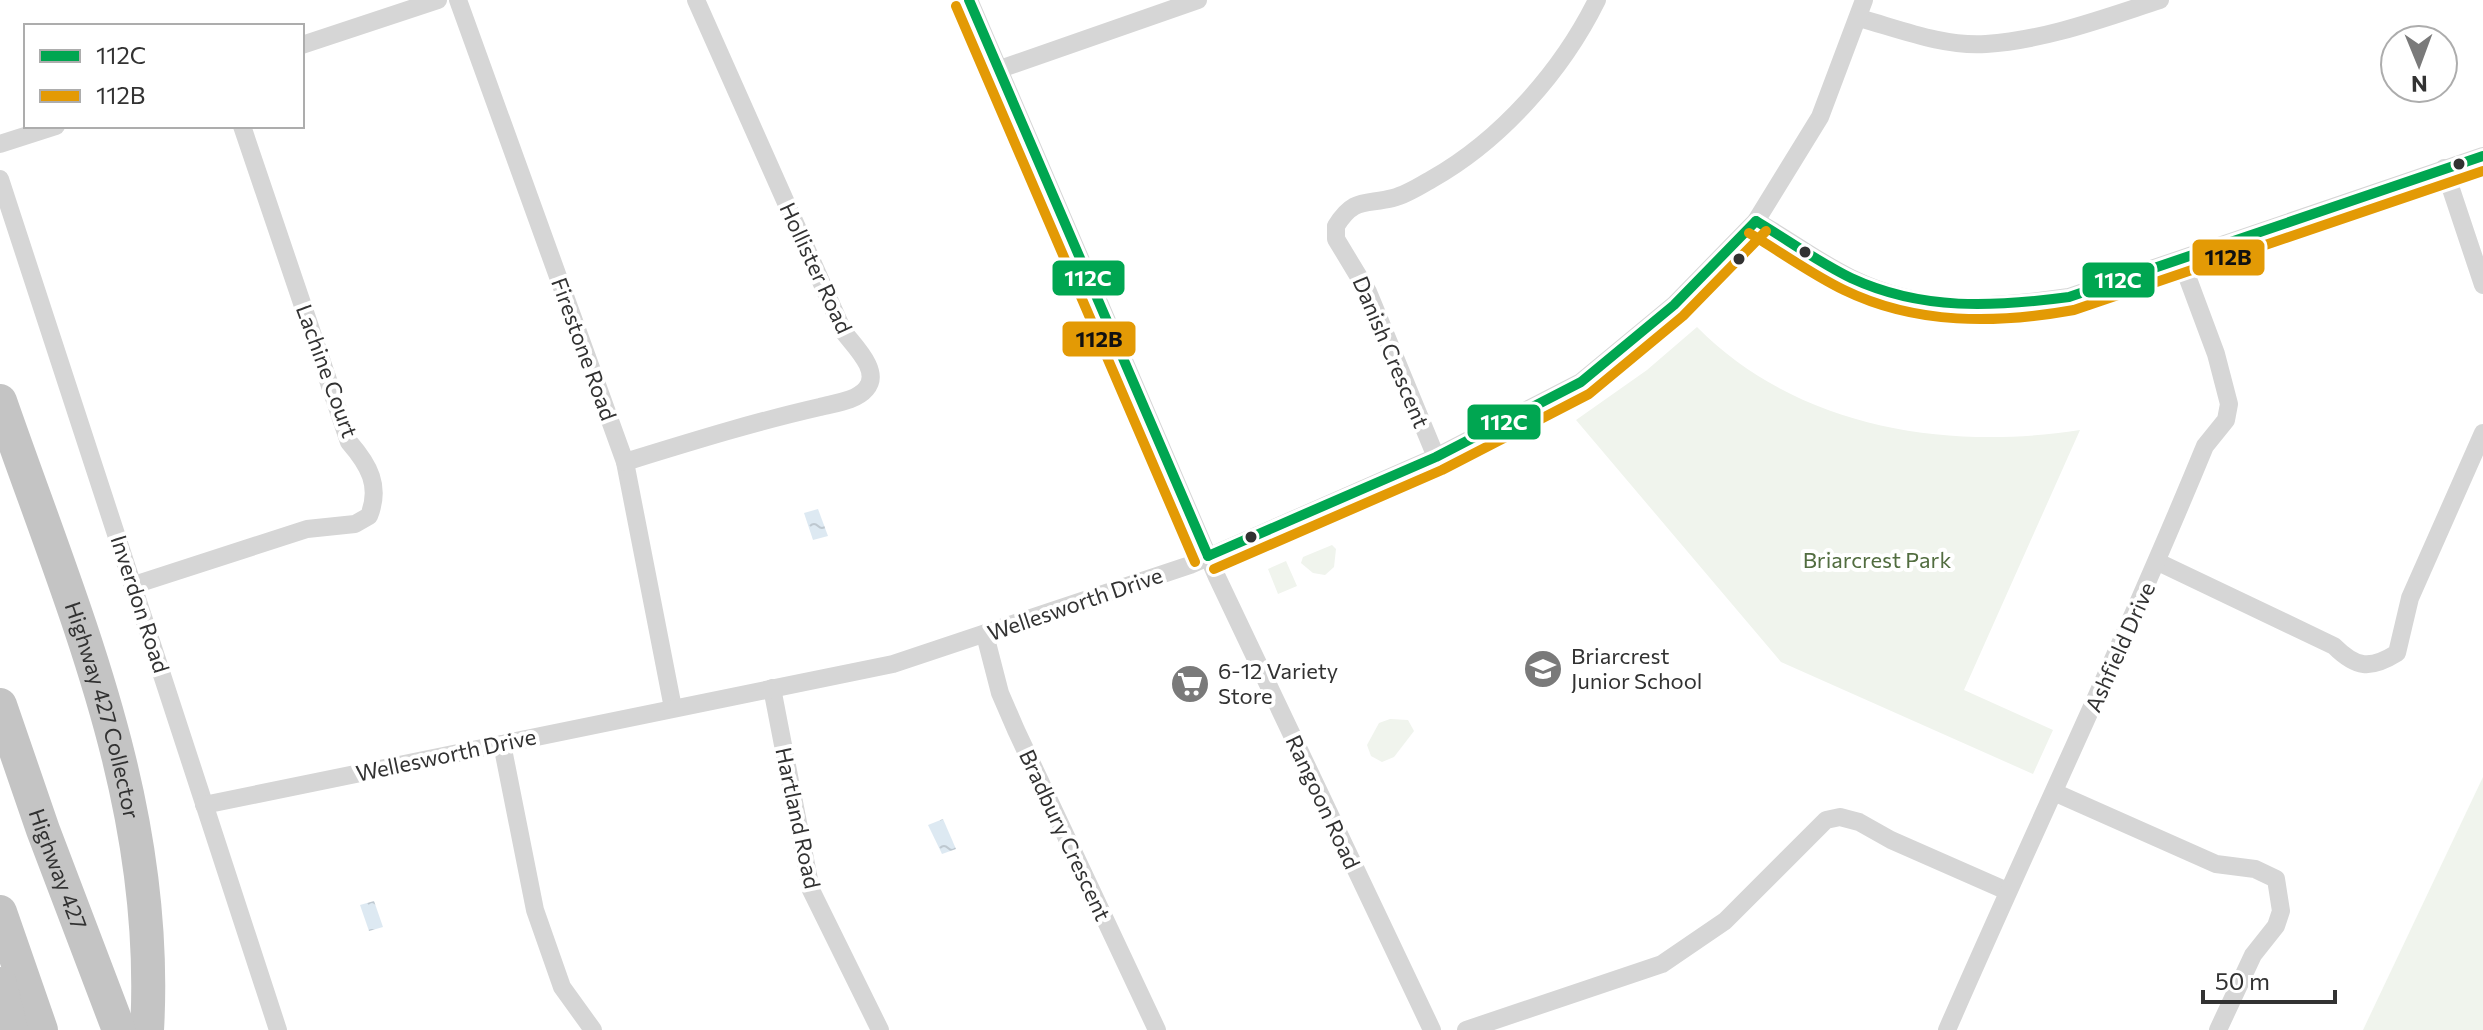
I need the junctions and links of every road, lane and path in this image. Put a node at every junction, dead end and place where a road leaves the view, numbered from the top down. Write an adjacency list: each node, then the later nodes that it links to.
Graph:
1 (438, 0): 9 (street)
2 (458, 0): 23 (street, Firestone Road)
3 (696, 0): 23 (street, Hollister Road)
4 (969, 0): 10 (street, Rangoon Road)
5 (1198, 0): 10 (street)
6 (1597, 0): 22 (street, Danish Crescent)
7 (2160, 0): 8 (street)
8 (1861, 9): 17 (street, Wellesworth Drive)
9 (304, 44)
10 (1000, 69): 24 (street, Rangoon Road)
11 (50, 128): 13 (street)
12 (243, 128): 26 (street, Lachine Court)
13 (0, 144)
14 (2483, 156): 15 (street)
15 (2444, 168): 18 (street); 19 (street)
16 (0, 179): 26 (street, Inverdon Road)
17 (1756, 221): 18 (street); 22 (street, Wellesworth Drive)
18 (2181, 260): 25 (street, Ashfield Drive)
19 (2483, 285)
20 (0, 401): 40 (highway, Highway 427 Collector)
21 (2483, 433): 25 (street)
22 (1436, 457): 24 (street, Wellesworth Drive)
23 (625, 462): 30 (street, Firestone Road)
24 (1208, 556): 27 (street, Wellesworth Drive); 45 (street, Rangoon Road)
25 (2158, 562): 32 (street, Ashfield Drive)
26 (134, 585): 33 (street, Inverdon Road)
27 (985, 635): 28 (street, Wellesworth Drive); 44 (street, Bradbury Crescent)
28 (772, 688): 30 (street, Wellesworth Drive); 43 (street, Hartland Road)
29 (0, 705): 37 (highway, Highway 427)
30 (673, 708): 31 (street, Wellesworth Drive)
31 (502, 744): 33 (street, Wellesworth Drive); 42 (street)
32 (2056, 793): 34 (street, Ashfield Drive); 48 (street)
33 (204, 805): 41 (street, Inverdon Road)
34 (2007, 891): 46 (street); 47 (street, Ashfield Drive)
35 (0, 912): 39 (highway)
36 (0, 984): 38 (highway)
37 (117, 1025)
38 (11, 1030)
39 (41, 1030)
40 (147, 1030)
41 (278, 1030)
42 (593, 1030)
43 (880, 1030)
44 (1157, 1030)
45 (1432, 1030)
46 (1466, 1030)
47 (1947, 1030)
48 (2218, 1030)

